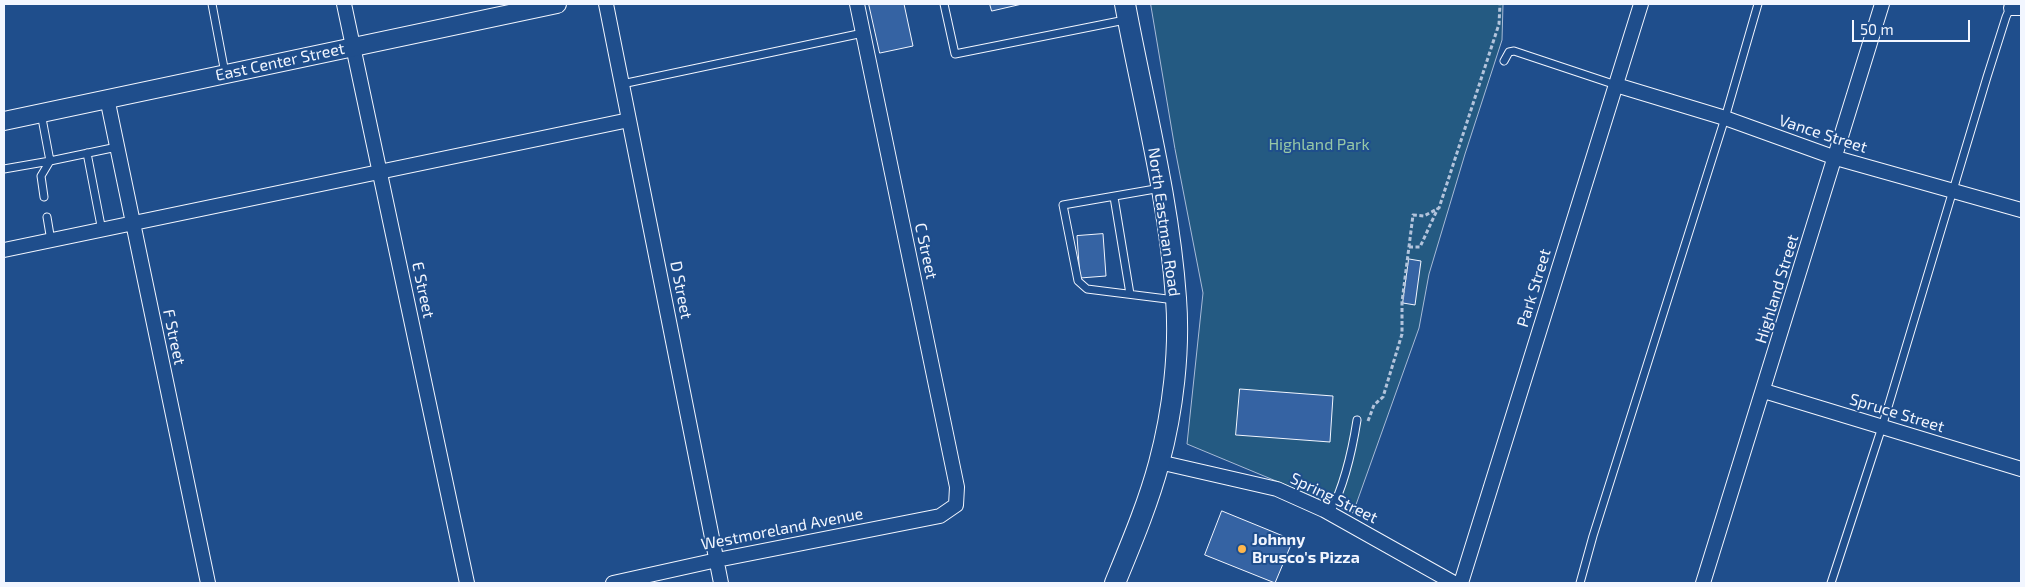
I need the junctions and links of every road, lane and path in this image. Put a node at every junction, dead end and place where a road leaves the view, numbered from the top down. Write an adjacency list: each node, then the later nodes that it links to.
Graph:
1 (212, 4): 16 (lane)
2 (344, 4): 14 (street, E Street)
3 (557, 4): 14 (street, East Center Street)
4 (606, 4): 17 (street, D Street)
5 (857, 4): 13 (street, C Street)
6 (944, 4): 12 (lane)
7 (1500, 4): 34 (path)
8 (1641, 4): 18 (street, Park Street)
9 (1758, 4): 21 (lane)
10 (1882, 4): 26 (street, Highland Street)
11 (2015, 6): 31 (lane)
12 (1127, 12): 30 (main road, North Eastman Road)
13 (863, 33): 17 (lane); 50 (street, C Street)
14 (353, 47): 16 (street, East Center Street); 29 (street, E Street)
15 (1504, 61): 18 (lane)
16 (226, 74): 19 (street, East Center Street)
17 (622, 84): 22 (street, D Street)
18 (1616, 84): 21 (street, Vance Street); 59 (street, Park Street)
19 (107, 98): 20 (street, East Center Street); 24 (street, F Street)
20 (41, 113): 23 (street, East Center Street); 27 (lane)
21 (1725, 118): 26 (street, Vance Street); 60 (lane)
22 (629, 120): 29 (street); 52 (street, D Street)
23 (4, 121)
24 (117, 147): 25 (lane); 37 (street, F Street)
25 (87, 153): 27 (lane); 38 (lane)
26 (1836, 158): 31 (street, Vance Street); 44 (street, Highland Street)
27 (50, 161): 28 (lane); 32 (lane)
28 (4, 169)
29 (379, 171): 37 (street); 54 (street, E Street)
30 (1161, 188): 33 (lane); 43 (main road, North Eastman Road)
31 (1952, 191): 35 (street, Vance Street); 46 (lane)
32 (44, 196)
33 (1114, 197): 42 (lane); 42 (lane)
34 (1439, 208): 40 (path); 40 (path)
35 (2021, 210)
36 (47, 217): 39 (lane)
37 (133, 224): 38 (street); 53 (street, F Street)
38 (102, 230): 39 (street)
39 (52, 241): 41 (street)
40 (1409, 247): 47 (path)
41 (4, 250)
42 (1130, 294): 43 (lane)
43 (1176, 300): 48 (main road, North Eastman Road)
44 (1764, 391): 46 (street, Spruce Street); 61 (street, Highland Street)
45 (1357, 420): 47 (lane)
46 (1882, 426): 49 (street, Spruce Street); 62 (lane)
47 (1355, 434): 51 (lane)
48 (1159, 462): 51 (street, Spring Street); 57 (main road, North Eastman Road)
49 (2021, 469)
50 (956, 506): 52 (street, Westmoreland Avenue)
51 (1330, 513): 58 (street, Spring Street)
52 (717, 560): 55 (street, Westmoreland Avenue); 56 (street, D Street)
53 (208, 583)
54 (467, 583)
55 (613, 583)
56 (722, 583)
57 (1115, 583)
58 (1454, 583)
59 (1461, 583)
60 (1580, 583)
61 (1703, 583)
62 (1831, 583)

